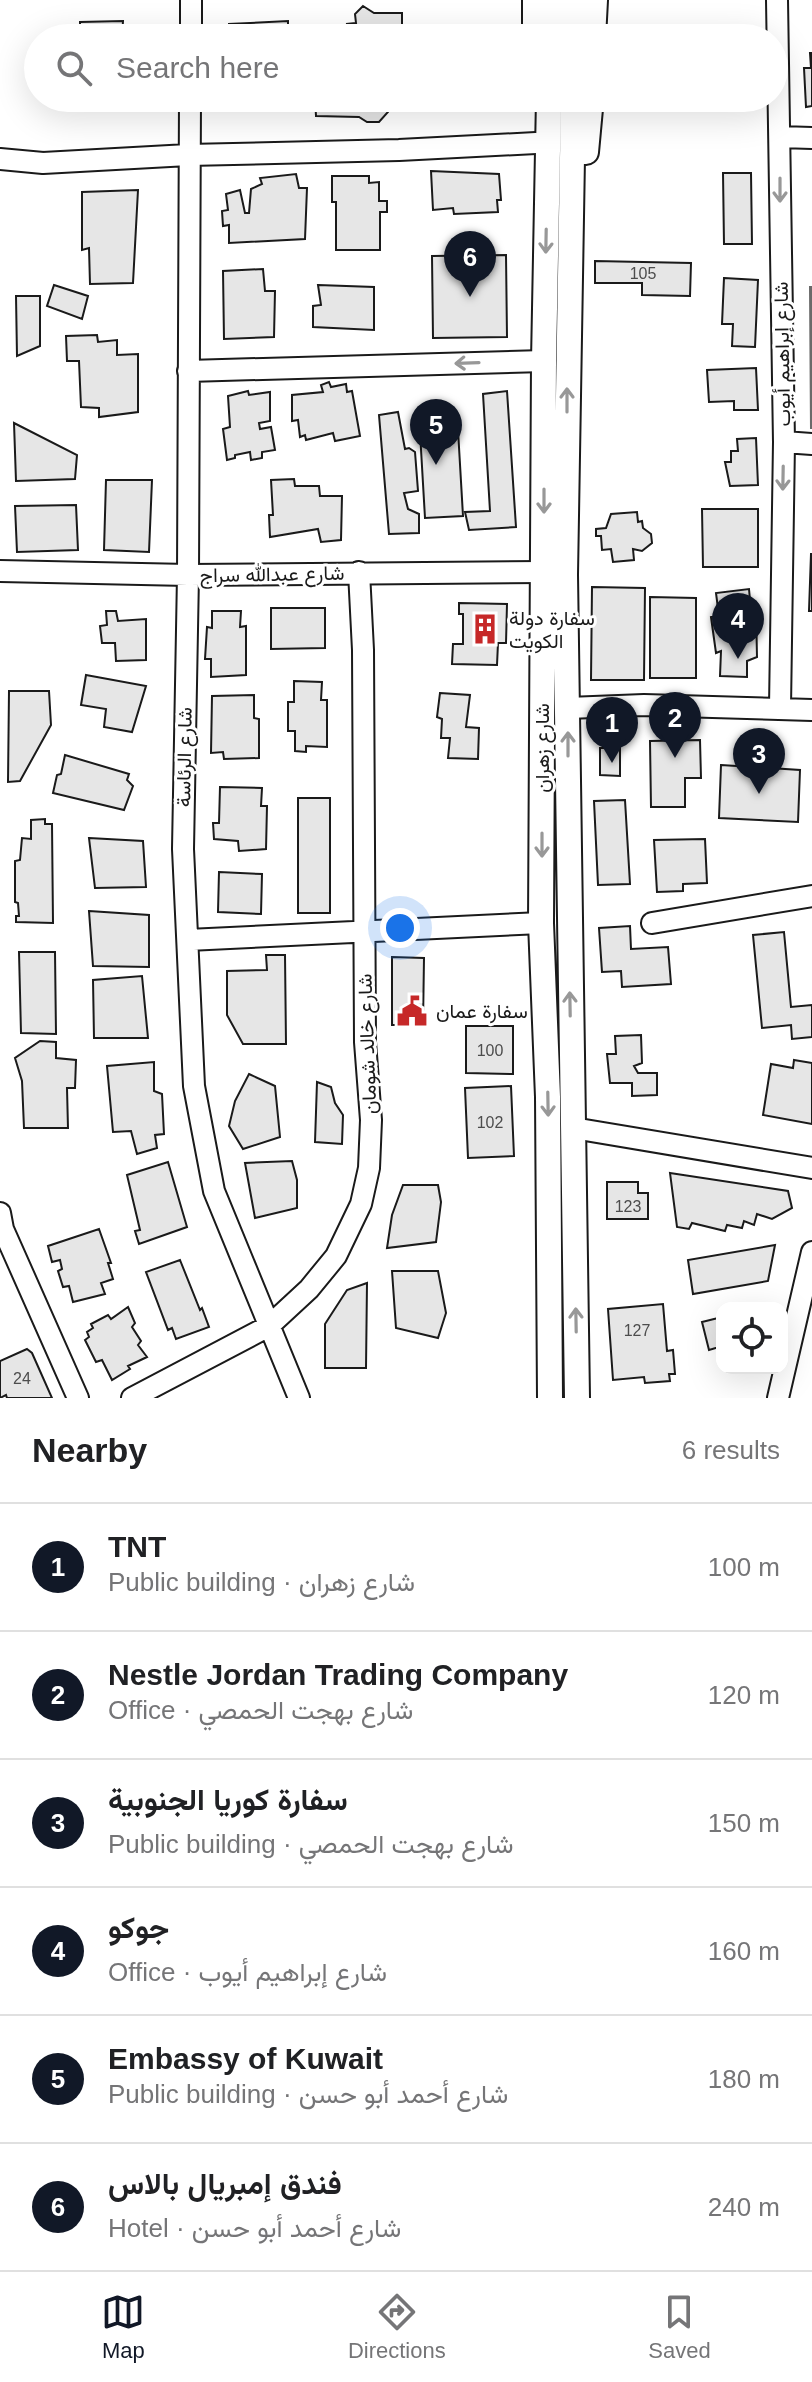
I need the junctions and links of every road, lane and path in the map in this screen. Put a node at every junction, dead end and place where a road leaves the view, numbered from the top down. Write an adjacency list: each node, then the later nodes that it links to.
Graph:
1 (191, 0): 7 (street)
2 (535, 0): 8 (main road)
3 (553, 0): 9 (main road)
4 (576, 0): 10 (main road)
5 (595, 0): 11 (main road)
6 (777, 0): 12 (street, شارع إبراهيم أيوب)
7 (191, 24)
8 (535, 24)
9 (552, 24)
10 (575, 24)
11 (594, 24)
12 (778, 24)
13 (190, 112): 22 (street, شارع الرئاسة)
14 (537, 112): 21 (main road)
15 (547, 112): 21 (main road, شارع زهران)
16 (573, 112): 24 (main road, شارع زهران)
17 (590, 112): 24 (main road)
18 (779, 112): 19 (street, شارع إبراهيم أيوب)
19 (780, 137): 20 (street); 27 (street, شارع إبراهيم أيوب, one-way to 27)
20 (812, 138)
21 (542, 153): 22 (street); 25 (main road, شارع زهران, one-way to 25)
22 (188, 155): 23 (street); 26 (street, شارع الرئاسة)
23 (0, 159)
24 (570, 191): 34 (main road, شارع زهران, one-way to 24)
25 (544, 361): 26 (street, one-way to 26); 31 (main road, شارع زهران, one-way to 31)
26 (188, 371): 32 (street, شارع الرئاسة)
27 (784, 442): 28 (street); 33 (street, شارع إبراهيم أيوب, one-way to 33)
28 (812, 444)
29 (0, 571): 32 (street, شارع عبدالله سراج)
30 (359, 572): 31 (street, شارع عبدالله سراج); 32 (street, شارع عبدالله سراج); 39 (street, شارع خالد شومان)
31 (543, 572): 37 (main road, شارع زهران, one-way to 37)
32 (188, 575): 40 (street, شارع الرئاسة)
33 (780, 707): 34 (street); 35 (street)
34 (568, 708): 41 (main road, شارع زهران, one-way to 34)
35 (812, 710)
36 (812, 896): 38 (street)
37 (541, 923): 39 (street); 49 (main road, شارع زهران, one-way to 49)
38 (652, 923)
39 (364, 930): 40 (street); 45 (street, شارع خالد شومان)
40 (188, 940): 45 (street, شارع الرئاسة)
41 (573, 1128): 42 (street); 50 (main road, شارع زهران, one-way to 41)
42 (812, 1168)
43 (1, 1225): 46 (street)
44 (812, 1252): 51 (street)
45 (269, 1326): 47 (street, شارع خالد شومان); 48 (street, شارع الرئاسة)
46 (78, 1398)
47 (132, 1398)
48 (299, 1398)
49 (550, 1398)
50 (577, 1398)
51 (778, 1398)

